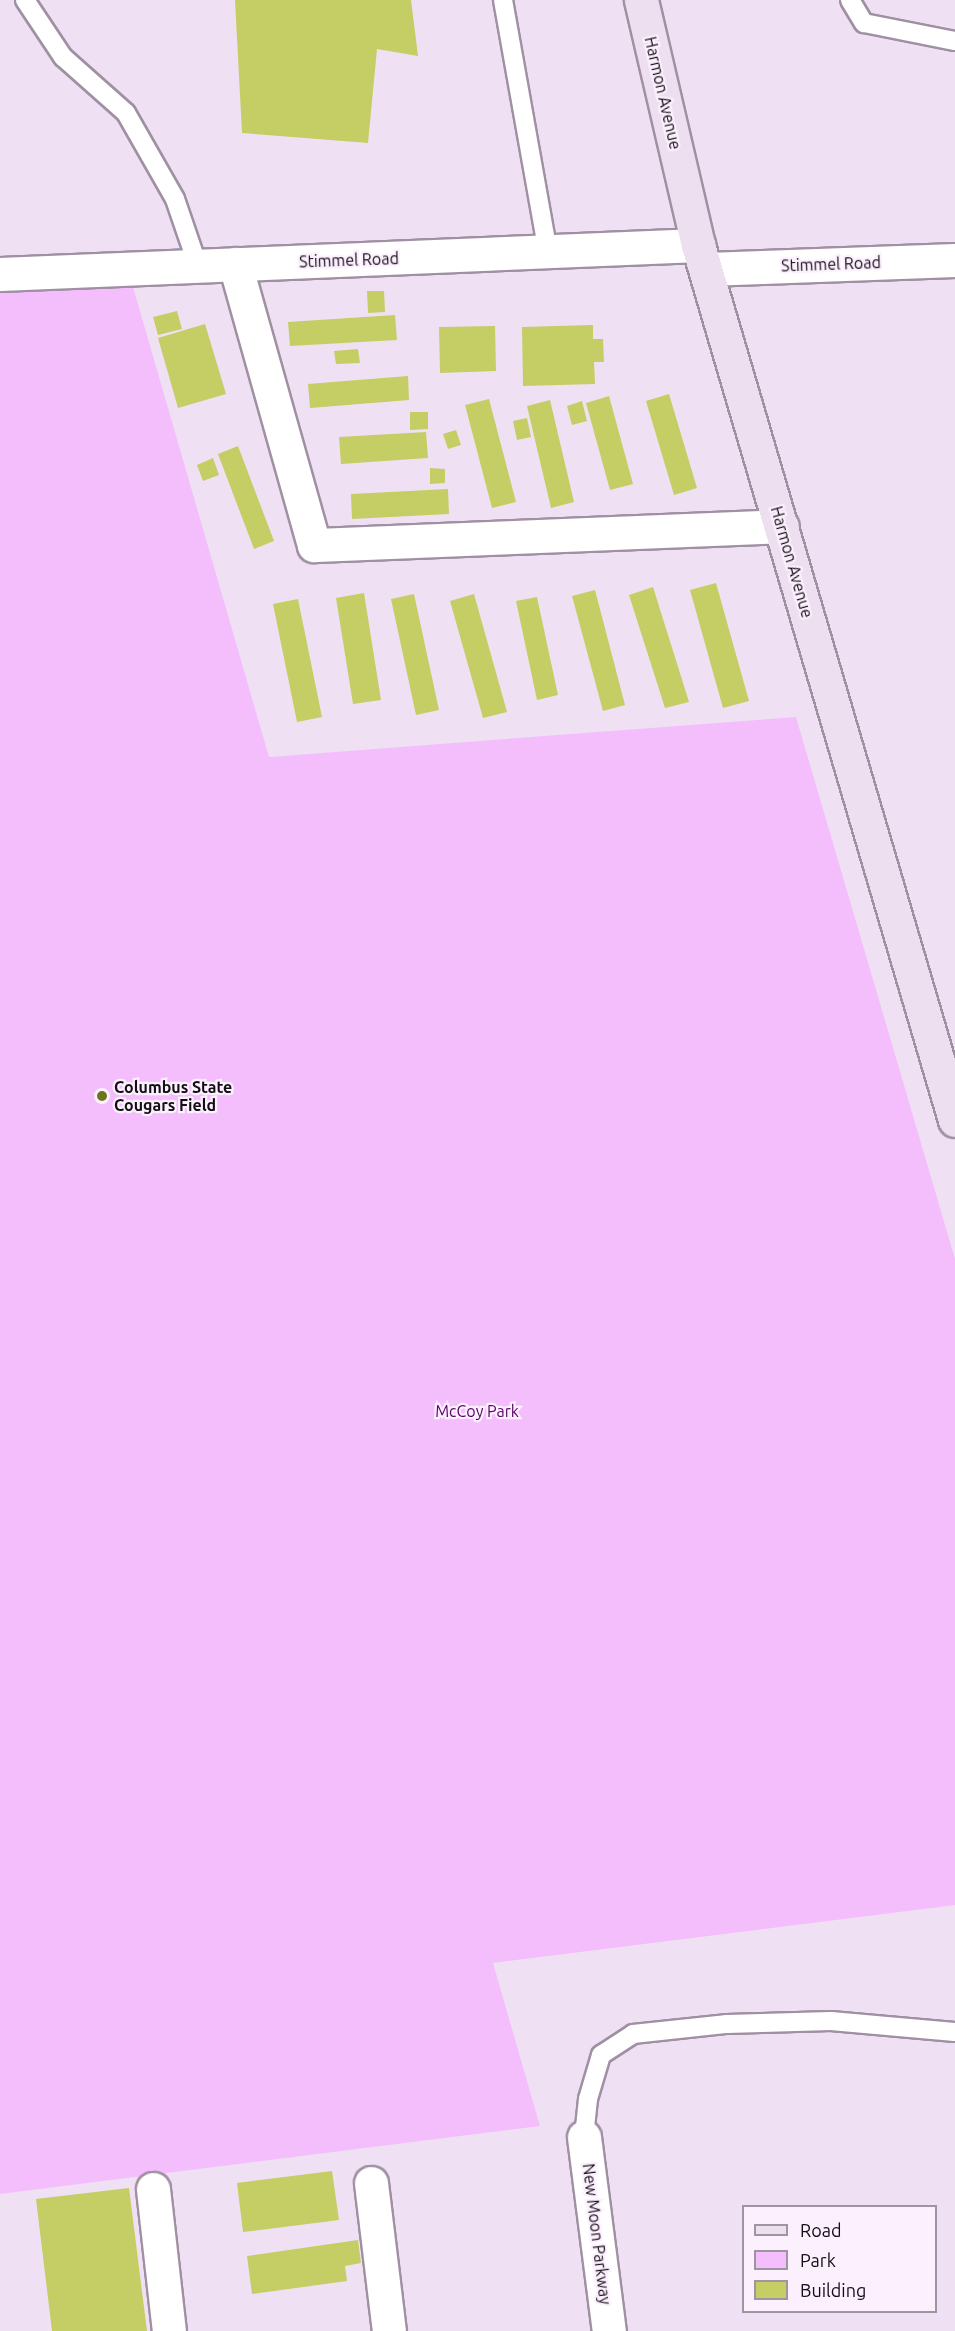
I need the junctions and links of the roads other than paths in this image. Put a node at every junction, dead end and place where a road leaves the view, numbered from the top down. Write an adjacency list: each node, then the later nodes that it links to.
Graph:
1 (25, 0): 10 (lane)
2 (503, 0): 6 (lane)
3 (641, 0): 7 (main road, Harmon Avenue)
4 (850, 0): 5 (lane)
5 (955, 41)
6 (548, 252): 7 (street, Stimmel Road); 9 (street, Stimmel Road)
7 (702, 257): 8 (street, Stimmel Road); 12 (main road, Harmon Avenue)
8 (955, 260)
9 (235, 264): 10 (street, Stimmel Road); 12 (street)
10 (198, 266): 11 (street, Stimmel Road)
11 (0, 274)
12 (782, 526): 13 (main road, Harmon Avenue)
13 (955, 1120)
14 (955, 2032): 15 (lane)
15 (584, 2137): 20 (street, New Moon Parkway)
16 (371, 2183): 19 (street)
17 (153, 2189): 18 (street)
18 (169, 2331)
19 (389, 2331)
20 (609, 2331)

